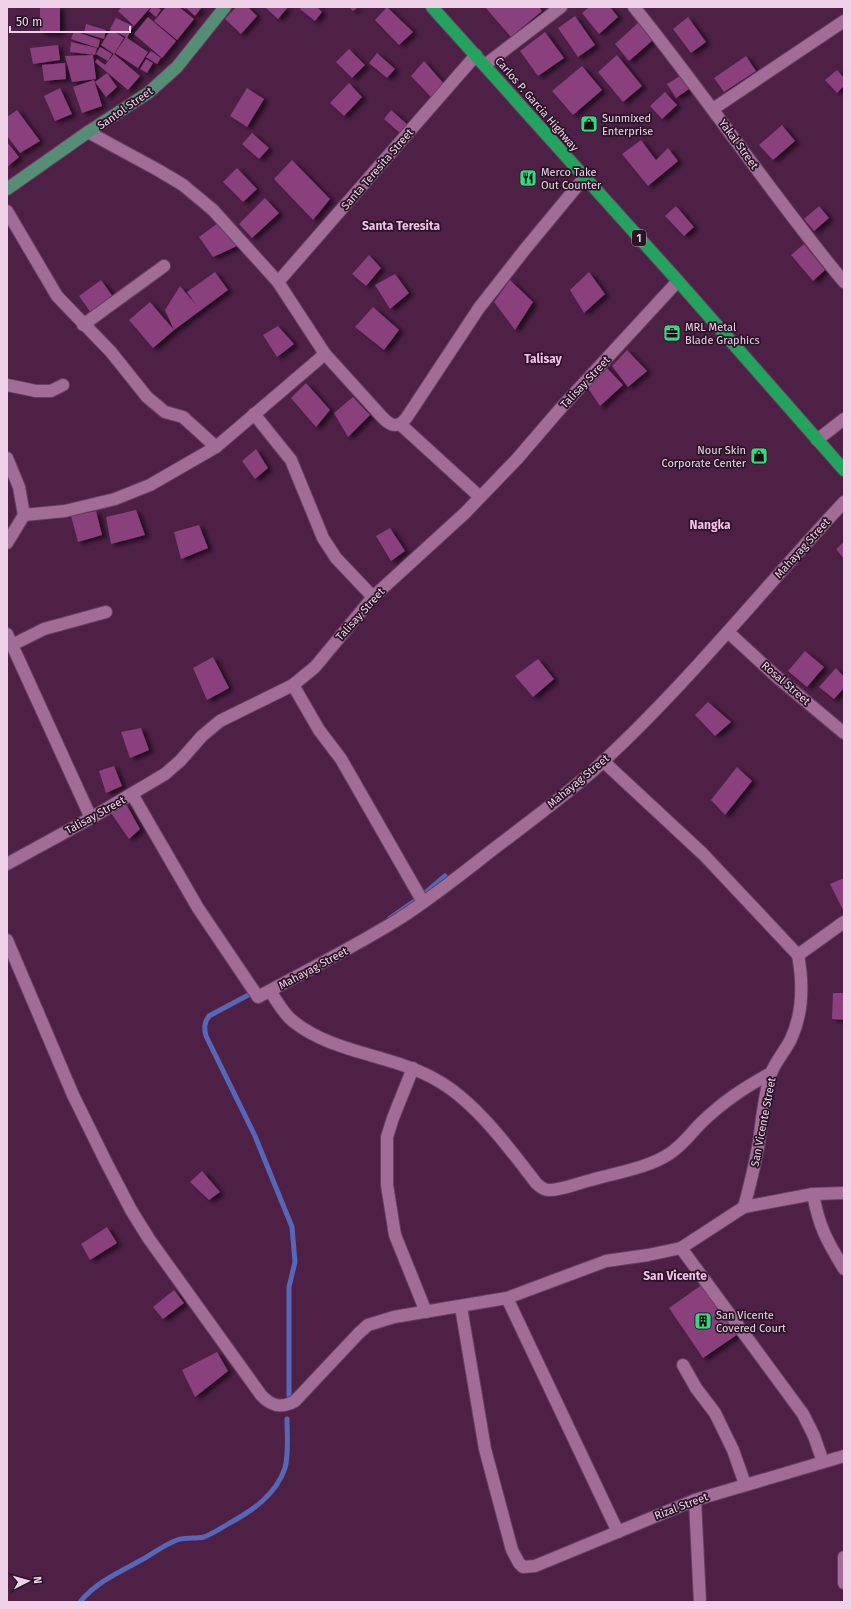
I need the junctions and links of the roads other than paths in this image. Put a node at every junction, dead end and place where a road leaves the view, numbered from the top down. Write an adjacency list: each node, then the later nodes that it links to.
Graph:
1 (225, 7): 9 (main road, Santol Street)
2 (432, 7): 6 (highway, Carlos P. Garcia Highway / 1)
3 (561, 7): 7 (street)
4 (634, 7): 8 (street, Yakal Street)
5 (844, 21): 8 (street)
6 (476, 55): 7 (highway, Carlos P. Garcia Highway / 1); 15 (street, Santa Teresita Street)
7 (485, 65): 10 (highway, Carlos P. Garcia Highway / 1)
8 (713, 109): 16 (street, Yakal Street)
9 (88, 132): 11 (main road, Santol Street); 15 (street)
10 (584, 178): 14 (highway, Carlos P. Garcia Highway / 1); 23 (street)
11 (7, 189)
12 (7, 211): 17 (street)
13 (164, 266): 17 (street)
14 (678, 281): 24 (highway, Carlos P. Garcia Highway / 1); 28 (street, Talisay Street)
15 (278, 282): 18 (street)
16 (844, 282)
17 (83, 325): 25 (street)
18 (325, 354): 21 (street); 23 (street)
19 (7, 385): 20 (street)
20 (63, 385)
21 (254, 414): 25 (street); 32 (street)
22 (844, 420): 24 (street)
23 (400, 424): 28 (street)
24 (817, 440): 27 (highway, Carlos P. Garcia Highway / 1)
25 (216, 447): 30 (street)
26 (7, 458): 30 (street)
27 (844, 470)
28 (480, 497): 32 (street, Talisay Street)
29 (844, 502): 34 (street, Mahayag Street)
30 (24, 515): 31 (street)
31 (7, 543)
32 (373, 597): 37 (street, Talisay Street)
33 (106, 612): 36 (street)
34 (728, 632): 38 (street, Rosal Street); 39 (street, Mahayag Street)
35 (7, 634): 36 (street)
36 (12, 645): 41 (street)
37 (293, 685): 40 (street, Talisay Street); 43 (street)
38 (844, 734)
39 (603, 761): 43 (street, Mahayag Street); 46 (street)
40 (132, 794): 41 (street, Talisay Street); 47 (street, Mahayag Street)
41 (91, 818): 42 (street, Talisay Street)
42 (7, 864)
43 (422, 902): 47 (street, Mahayag Street)
44 (844, 922): 46 (street)
45 (7, 940): 57 (street)
46 (798, 955): 49 (street, San Vicente Street)
47 (270, 991): 48 (street)
48 (413, 1068): 49 (street); 57 (street)
49 (772, 1073): 52 (street, San Vicente Street)
50 (844, 1193): 51 (street)
51 (813, 1194): 52 (street); 54 (street)
52 (744, 1207): 53 (street)
53 (682, 1248): 55 (street); 60 (street)
54 (844, 1269)
55 (507, 1298): 56 (street); 63 (street)
56 (461, 1307): 57 (street); 63 (street, Rizal Street)
57 (426, 1312)
58 (683, 1365): 61 (street)
59 (844, 1456): 60 (street, Rizal Street)
60 (823, 1462): 61 (street, Rizal Street)
61 (745, 1484): 62 (street, Rizal Street)
62 (695, 1500): 63 (street, Rizal Street); 66 (street)
63 (618, 1532)
64 (844, 1557): 65 (street)
65 (844, 1583)
66 (700, 1602)

